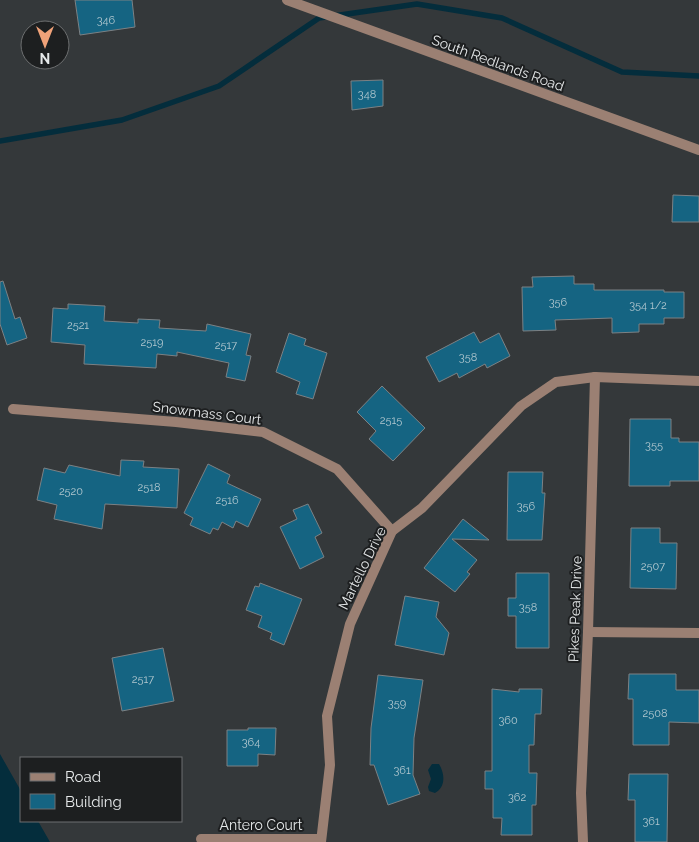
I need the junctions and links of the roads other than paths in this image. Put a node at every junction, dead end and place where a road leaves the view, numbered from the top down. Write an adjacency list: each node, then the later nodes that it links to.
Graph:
1 (287, 0): 2 (street, South Redlands Road)
2 (699, 150)
3 (594, 377): 4 (street, Martello Drive); 6 (street, Martello Drive); 7 (street, Pikes Peak Drive)
4 (699, 381)
5 (13, 409): 6 (street, Snowmass Court)
6 (392, 531): 10 (street, Martello Drive)
7 (588, 632): 8 (street); 11 (street, Pikes Peak Drive)
8 (699, 633)
9 (201, 838): 10 (street, Antero Court)
10 (321, 840)
11 (583, 842)

